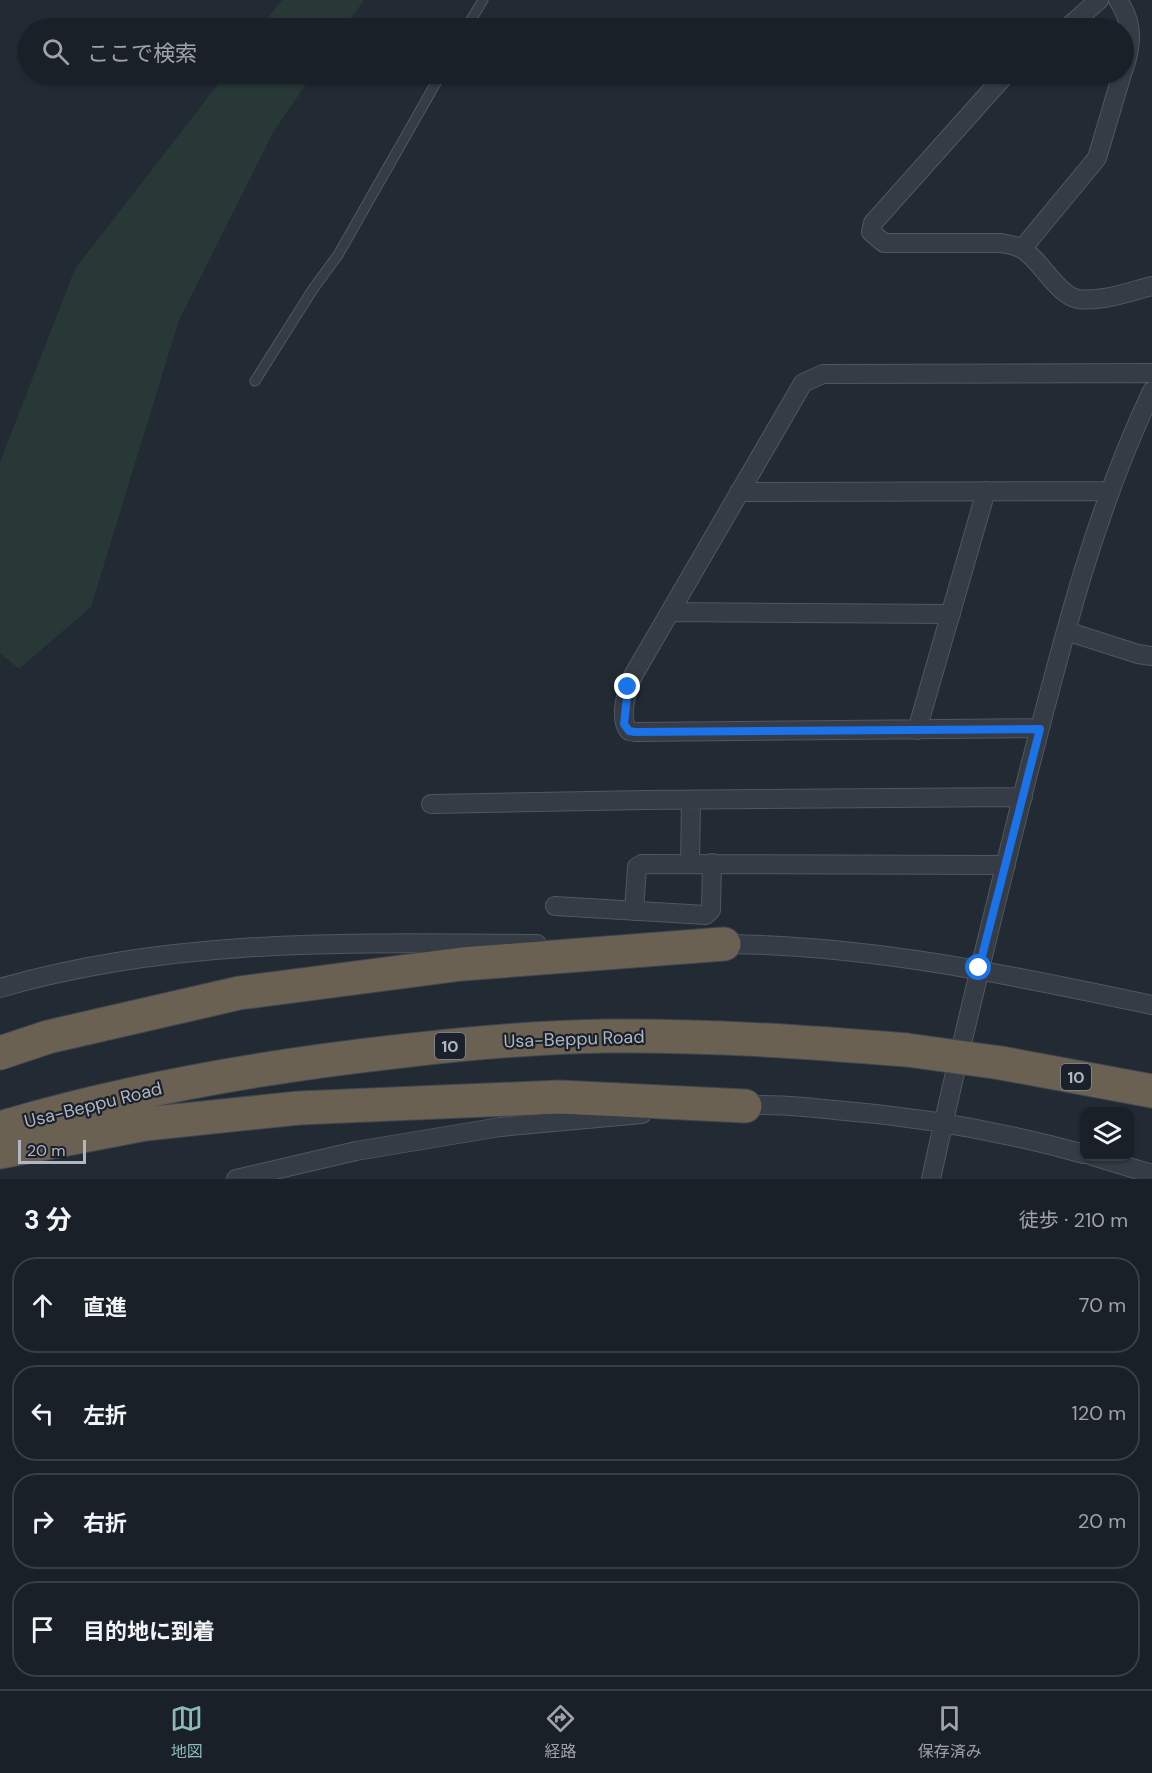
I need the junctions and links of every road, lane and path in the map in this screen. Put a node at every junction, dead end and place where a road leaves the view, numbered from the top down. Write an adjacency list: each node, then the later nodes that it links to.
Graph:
1 (483, 0): 4 (lane)
2 (1099, 0): 5 (street)
3 (1118, 0): 6 (street)
4 (472, 18)
5 (1078, 18)
6 (1129, 18)
7 (435, 84): 13 (lane)
8 (997, 84): 10 (street)
9 (1119, 84): 10 (street)
10 (1022, 249): 11 (street)
11 (1152, 286)
12 (1152, 373): 17 (street)
13 (255, 381)
14 (1152, 392): 16 (street)
15 (986, 491): 16 (street); 17 (street); 19 (street)
16 (1108, 491): 20 (street)
17 (739, 492): 18 (street)
18 (670, 612): 19 (street); 23 (street)
19 (951, 614): 23 (street)
20 (1066, 631): 21 (street); 22 (street)
21 (1152, 656)
22 (1040, 729): 23 (street); 24 (street)
23 (917, 730)
24 (1023, 797): 25 (street); 29 (street)
25 (691, 801): 26 (street); 27 (street)
26 (431, 804)
27 (690, 863): 28 (street); 31 (street)
28 (712, 863): 29 (street); 31 (street)
29 (1006, 865): 33 (street)
30 (555, 906): 31 (street)
31 (634, 911)
32 (724, 944): 33 (street); 34 (street); 36 (highway)
33 (979, 968): 35 (street); 39 (street)
34 (0, 988)
35 (1152, 1005)
36 (0, 1053)
37 (1152, 1091): 40 (highway, Usa-Beppu Road / 10, bridge)
38 (746, 1106): 39 (street); 41 (highway); 45 (street)
39 (945, 1121): 42 (street); 46 (street)
40 (0, 1128)
41 (0, 1152)
42 (1080, 1153)
43 (1109, 1161): 44 (street)
44 (1152, 1174)
45 (236, 1179)
46 (931, 1179)

